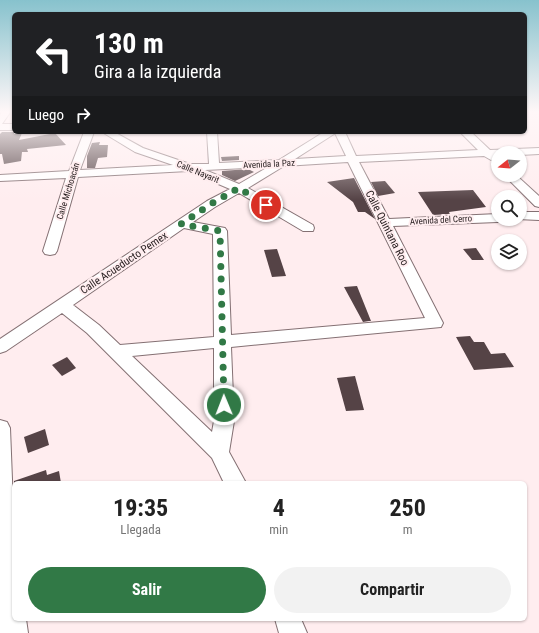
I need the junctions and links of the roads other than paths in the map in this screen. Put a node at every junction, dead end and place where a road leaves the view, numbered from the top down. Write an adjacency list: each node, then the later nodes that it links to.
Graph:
1 (86, 141): 14 (street, Calle Michoacán)
2 (122, 141): 13 (street, Calle Nayarit)
3 (213, 141): 12 (street)
4 (317, 141): 11 (street, Calle Acueducto Pemex)
5 (344, 141): 10 (street, Calle Quintana Roo)
6 (474, 141): 8 (street)
7 (539, 151): 8 (street, Avenida la Paz)
8 (487, 153): 9 (street); 10 (street, Avenida la Paz)
9 (491, 157)
10 (352, 159): 11 (street, Avenida la Paz); 22 (street, Calle Quintana Roo)
11 (280, 163): 12 (street, Avenida la Paz); 17 (street, Calle Acueducto Pemex)
12 (214, 166): 13 (street, Avenida la Paz)
13 (190, 168): 14 (street, Avenida la Paz); 17 (street, Calle Nayarit)
14 (73, 174): 15 (street, Avenida la Paz); 25 (street, Calle Michoacán)
15 (0, 178)
16 (517, 182): 18 (street)
17 (239, 188): 23 (street, Calle Acueducto Pemex); 24 (street, Calle Nayarit)
18 (539, 203)
19 (527, 216): 20 (street)
20 (539, 216)
21 (491, 218): 22 (street, Avenida del Cerro)
22 (385, 223): 27 (street, Calle Quintana Roo)
23 (181, 224): 26 (street, Calle Acueducto Pemex); 27 (street)
24 (308, 228)
25 (50, 250)
26 (62, 305): 28 (street, Calle Acueducto Pemex); 29 (street)
27 (222, 342): 29 (street); 31 (street)
28 (0, 347)
29 (116, 351): 31 (street)
30 (0, 428): 33 (street)
31 (220, 452): 32 (street)
32 (234, 481)
33 (5, 529): 34 (street)
34 (12, 610)
35 (13, 621): 37 (street)
36 (289, 621): 38 (street)
37 (14, 633)
38 (293, 633)

